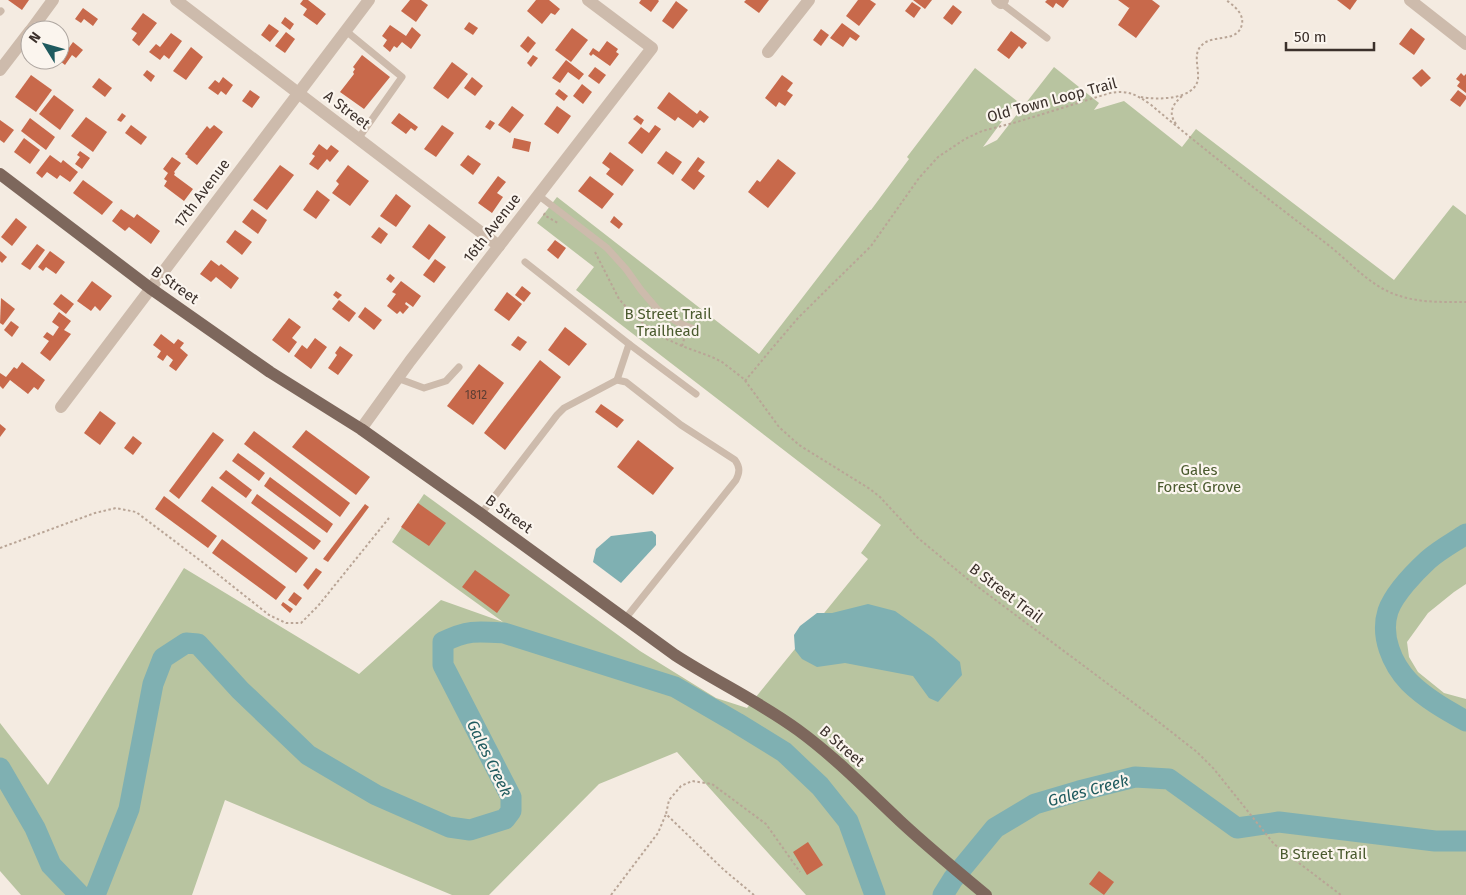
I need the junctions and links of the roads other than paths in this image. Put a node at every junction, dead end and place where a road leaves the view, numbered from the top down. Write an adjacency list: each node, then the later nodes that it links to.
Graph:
1 (54, 0): 8 (street)
2 (176, 0): 15 (street, A Street)
3 (369, 0): 9 (street, 17th Avenue)
4 (588, 0): 18 (street, 16th Avenue)
5 (809, 0): 13 (street)
6 (1410, 0): 12 (street)
7 (1000, 1): 10 (lane)
8 (38, 20)
9 (346, 31): 15 (street, 17th Avenue); 16 (lane)
10 (1047, 38)
11 (20, 43): 14 (street)
12 (1466, 44)
13 (768, 52)
14 (0, 70)
15 (298, 93): 16 (street, A Street); 21 (street, 17th Avenue)
16 (358, 139): 19 (street, A Street)
17 (0, 174): 21 (main road, B Street)
18 (538, 195): 19 (street, 16th Avenue); 22 (lane)
19 (499, 246): 25 (street, 16th Avenue)
20 (525, 262): 23 (lane)
21 (150, 288): 28 (street, 17th Avenue); 29 (main road, B Street)
22 (696, 330)
23 (629, 344): 26 (lane); 27 (lane)
24 (459, 367): 25 (lane)
25 (398, 378): 29 (street, 16th Avenue)
26 (617, 380): 30 (lane); 31 (lane)
27 (696, 394)
28 (61, 407)
29 (361, 429): 30 (main road, B Street)
30 (481, 514): 31 (main road, B Street)
31 (625, 619): 32 (main road, B Street)
32 (986, 895)

